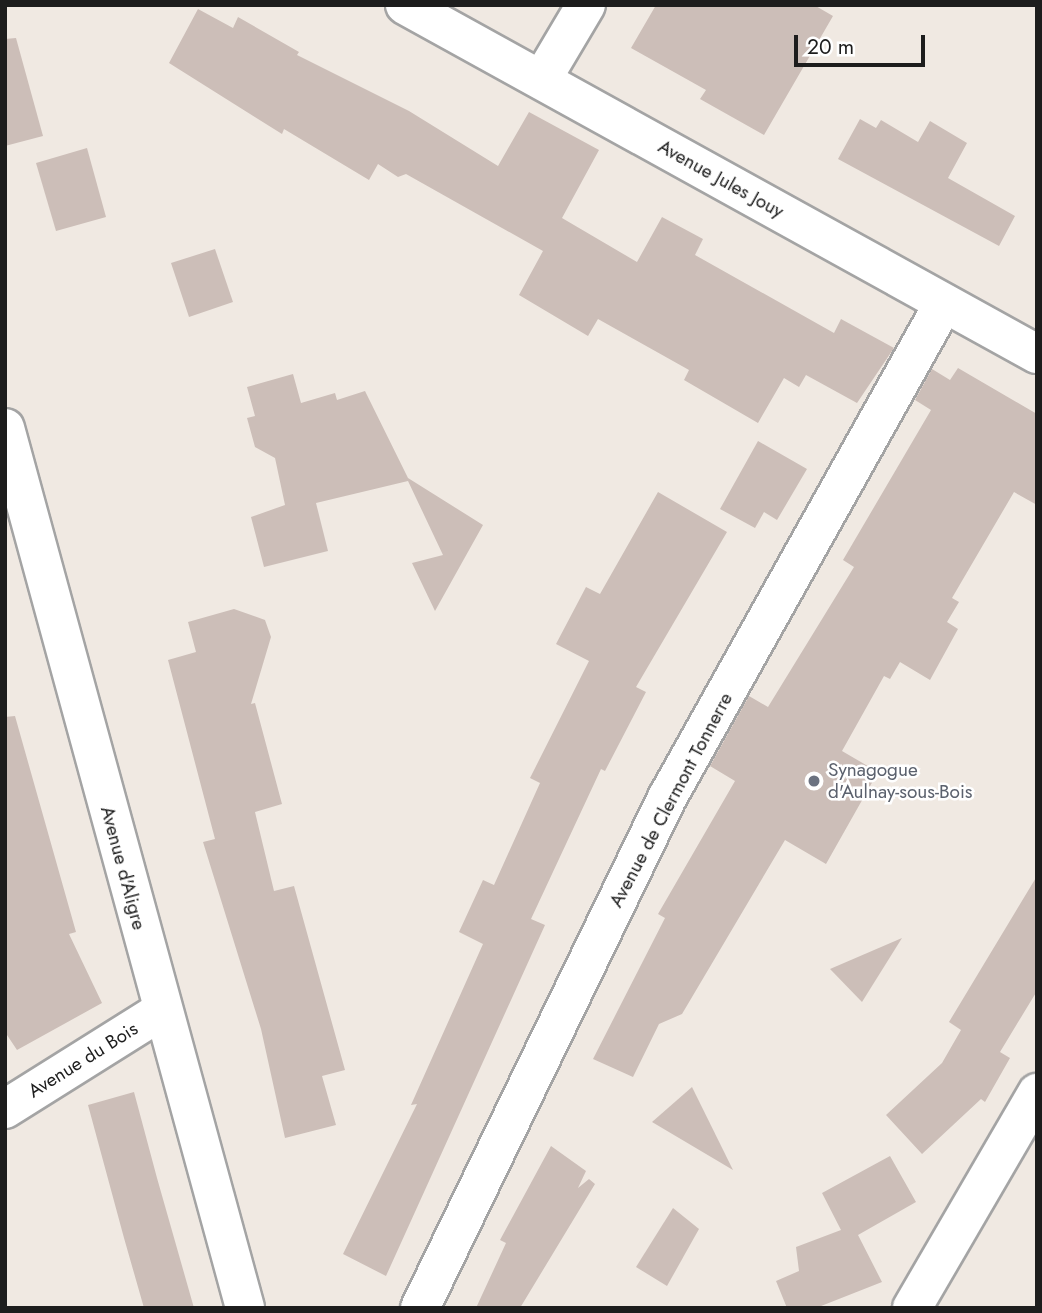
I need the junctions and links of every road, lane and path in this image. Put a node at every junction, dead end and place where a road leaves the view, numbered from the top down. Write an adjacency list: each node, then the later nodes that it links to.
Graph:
1 (405, 5): 3 (street, Avenue Jules Jouy)
2 (586, 5): 3 (street)
3 (542, 79): 4 (street, Avenue Jules Jouy)
4 (944, 303): 5 (street, Avenue Jules Jouy); 11 (street, Avenue de Clermont Tonnerre)
5 (1037, 354)
6 (5, 428): 7 (street, Avenue d'Aligre)
7 (161, 1011): 9 (street, Avenue du Bois); 10 (street, Avenue d'Aligre)
8 (1037, 1093): 12 (street)
9 (5, 1109)
10 (245, 1308)
11 (420, 1308)
12 (912, 1308)

